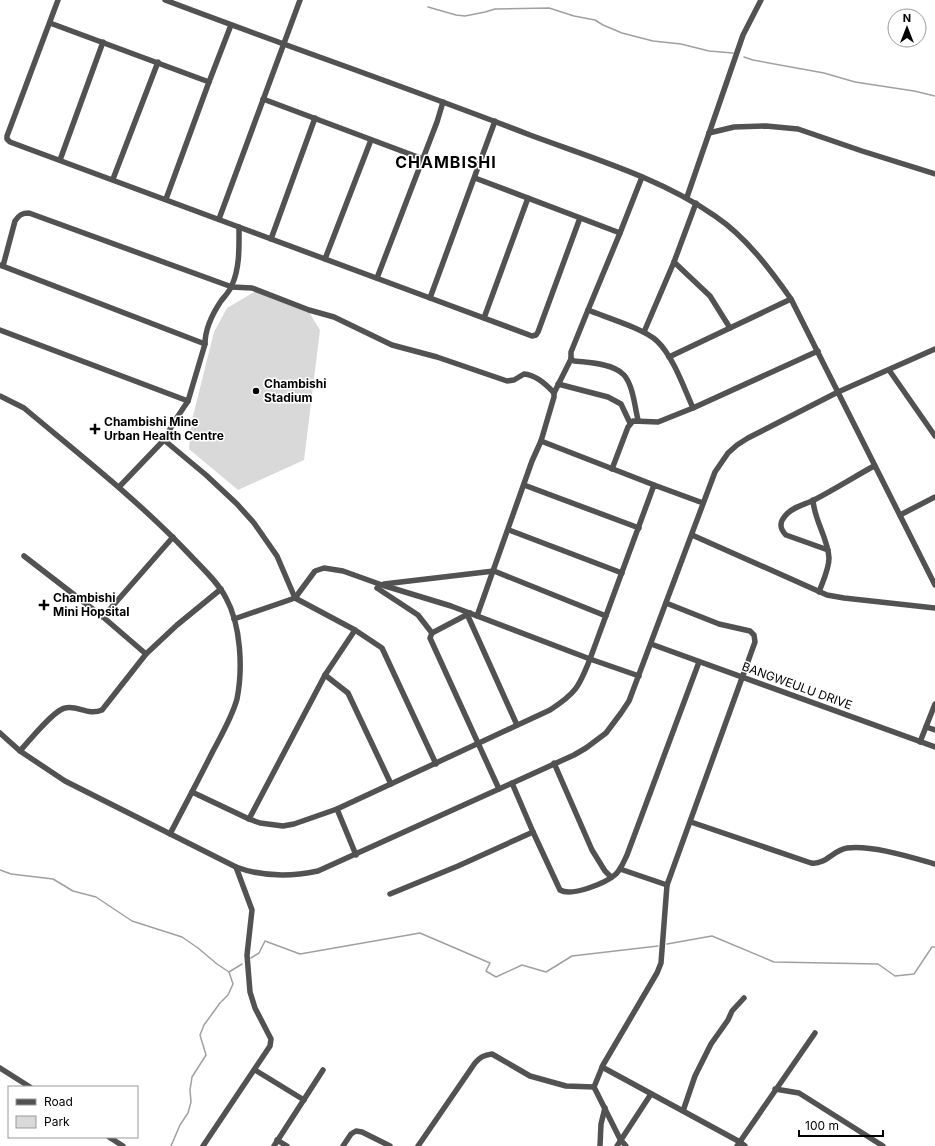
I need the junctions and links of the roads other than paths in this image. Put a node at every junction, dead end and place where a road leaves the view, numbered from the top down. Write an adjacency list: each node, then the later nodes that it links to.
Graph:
1 (58, 0): 5 (street)
2 (165, 0): 6 (street)
3 (300, 0): 8 (street)
4 (761, 0): 15 (street)
5 (50, 23): 7 (street); 18 (street)
6 (232, 25): 8 (street); 10 (street)
7 (103, 42): 9 (street); 18 (street)
8 (284, 44): 11 (street); 12 (street)
9 (158, 62): 10 (street); 22 (street)
10 (209, 82): 25 (street)
11 (263, 100): 13 (street); 28 (street)
12 (443, 102): 14 (street); 17 (street)
13 (315, 118): 16 (street); 31 (street)
14 (495, 121): 20 (street); 21 (street)
15 (709, 134): 19 (street); 23 (street)
16 (371, 140): 17 (street); 32 (street)
17 (423, 159): 35 (street)
18 (60, 160): 22 (street)
19 (935, 174)
20 (642, 177): 23 (street); 30 (street)
21 (475, 178): 24 (street); 37 (street)
22 (113, 179): 25 (street)
23 (687, 197): 26 (street)
24 (528, 198): 27 (street); 40 (street)
25 (166, 199): 28 (street)
26 (696, 203): 33 (street); 38 (street)
27 (580, 218): 30 (street); 40 (street)
28 (219, 219): 29 (street)
29 (239, 227): 31 (street); 36 (street)
30 (620, 233): 39 (street)
31 (271, 239): 32 (street)
32 (325, 259): 35 (street)
33 (674, 262): 41 (street); 43 (street)
34 (1, 265): 36 (street); 44 (street)
35 (377, 278): 37 (street)
36 (232, 287): 44 (street); 52 (street)
37 (430, 298): 40 (street)
38 (791, 299): 41 (street); 46 (street)
39 (588, 310): 43 (street); 48 (street)
40 (484, 318)
41 (730, 328): 47 (street)
42 (0, 330): 54 (street)
43 (644, 332): 47 (street)
44 (205, 344): 54 (street)
45 (935, 349): 49 (street)
46 (818, 351): 51 (street); 55 (street)
47 (669, 357): 55 (street)
48 (571, 359): 50 (street); 56 (street)
49 (889, 370): 51 (street); 58 (street)
50 (558, 384): 52 (street); 57 (street)
51 (838, 392): 61 (street); 68 (street)
52 (554, 393): 60 (street)
53 (0, 396): 65 (street)
54 (188, 401): 59 (street)
55 (693, 408): 56 (street)
56 (638, 420): 57 (street)
57 (630, 423): 62 (street)
58 (935, 436)
59 (164, 440): 65 (street); 82 (street)
60 (541, 441): 62 (street); 63 (street)
61 (874, 466): 67 (street); 69 (street)
62 (612, 469): 64 (street)
63 (524, 485): 70 (street); 71 (street)
64 (654, 485): 68 (street); 70 (street)
65 (119, 488): 73 (street)
66 (935, 498): 69 (street)
67 (813, 500): 74 (street); 74 (street)
68 (703, 503): 72 (street)
69 (900, 515): 79 (street)
70 (639, 528): 77 (street)
71 (509, 530): 76 (street); 77 (street)
72 (692, 535): 81 (street); 83 (street)
73 (173, 537): 80 (street); 88 (street)
74 (828, 550): 81 (street)
75 (24, 556): 88 (street)
76 (494, 571): 78 (street); 86 (street); 87 (street)
77 (622, 573): 87 (street)
78 (379, 586): 82 (street); 85 (street); 91 (street)
79 (935, 586)
80 (221, 589): 89 (street); 93 (street)
81 (819, 592): 84 (street)
82 (295, 598): 89 (street); 90 (street)
83 (666, 603): 92 (street); 98 (street)
84 (935, 608)
85 (468, 614): 86 (street); 91 (street); 100 (street)
86 (477, 616): 94 (street)
87 (606, 616): 94 (street)
88 (102, 617): 93 (street)
89 (234, 619): 113 (street)
90 (355, 630): 96 (street); 109 (street)
91 (432, 632): 105 (street)
92 (651, 644): 95 (street, BANGWEULU DRIVE); 97 (street)
93 (146, 654): 107 (street)
94 (590, 659): 97 (street); 100 (street)
95 (699, 662): 98 (street, BANGWEULU DRIVE); 122 (street)
96 (325, 675): 111 (street); 115 (street)
97 (639, 676): 108 (street)
98 (741, 677): 104 (street, BANGWEULU DRIVE); 116 (street)
99 (935, 704): 101 (street)
100 (517, 725): 105 (street)
101 (926, 727): 102 (street); 104 (street)
102 (935, 730)
103 (0, 733): 107 (street)
104 (920, 742): 106 (street, BANGWEULU DRIVE)
105 (478, 744): 109 (street); 112 (street)
106 (935, 747)
107 (20, 751): 118 (street)
108 (554, 763): 110 (street); 123 (street)
109 (436, 764): 111 (street)
110 (512, 783): 112 (street); 117 (street)
111 (391, 784): 114 (street)
112 (499, 789): 119 (street)
113 (192, 792): 115 (street); 118 (street)
114 (337, 809): 115 (street); 119 (street)
115 (249, 819)
116 (691, 822): 120 (street); 124 (street)
117 (532, 832): 123 (street); 125 (street)
118 (170, 834): 121 (street)
119 (356, 855): 121 (street)
120 (935, 864)
121 (236, 867): 130 (street)
122 (620, 869): 123 (street); 124 (street)
123 (611, 876)
124 (667, 885): 128 (street)
125 (390, 894)
126 (744, 998): 138 (street)
127 (815, 1033): 134 (street)
128 (602, 1067): 133 (street); 135 (street)
129 (0, 1068): 132 (street)
130 (255, 1070): 136 (street); 144 (street)
131 (323, 1070): 136 (street)
132 (28, 1086)
133 (594, 1087): 137 (street); 149 (street)
134 (775, 1089): 142 (street); 153 (street)
135 (651, 1094): 138 (street); 140 (street)
136 (304, 1100): 141 (street)
137 (605, 1108): 140 (street); 150 (street)
138 (683, 1111): 142 (street)
139 (111, 1138): 143 (street)
140 (620, 1139): 151 (street); 152 (street)
141 (277, 1140): 145 (street); 146 (street)
142 (740, 1145)
143 (123, 1146)
144 (203, 1146)
145 (274, 1146)
146 (287, 1146)
147 (342, 1146): 148 (street)
148 (390, 1146)
149 (418, 1146)
150 (600, 1146)
151 (617, 1146)
152 (626, 1146)
153 (883, 1146)

